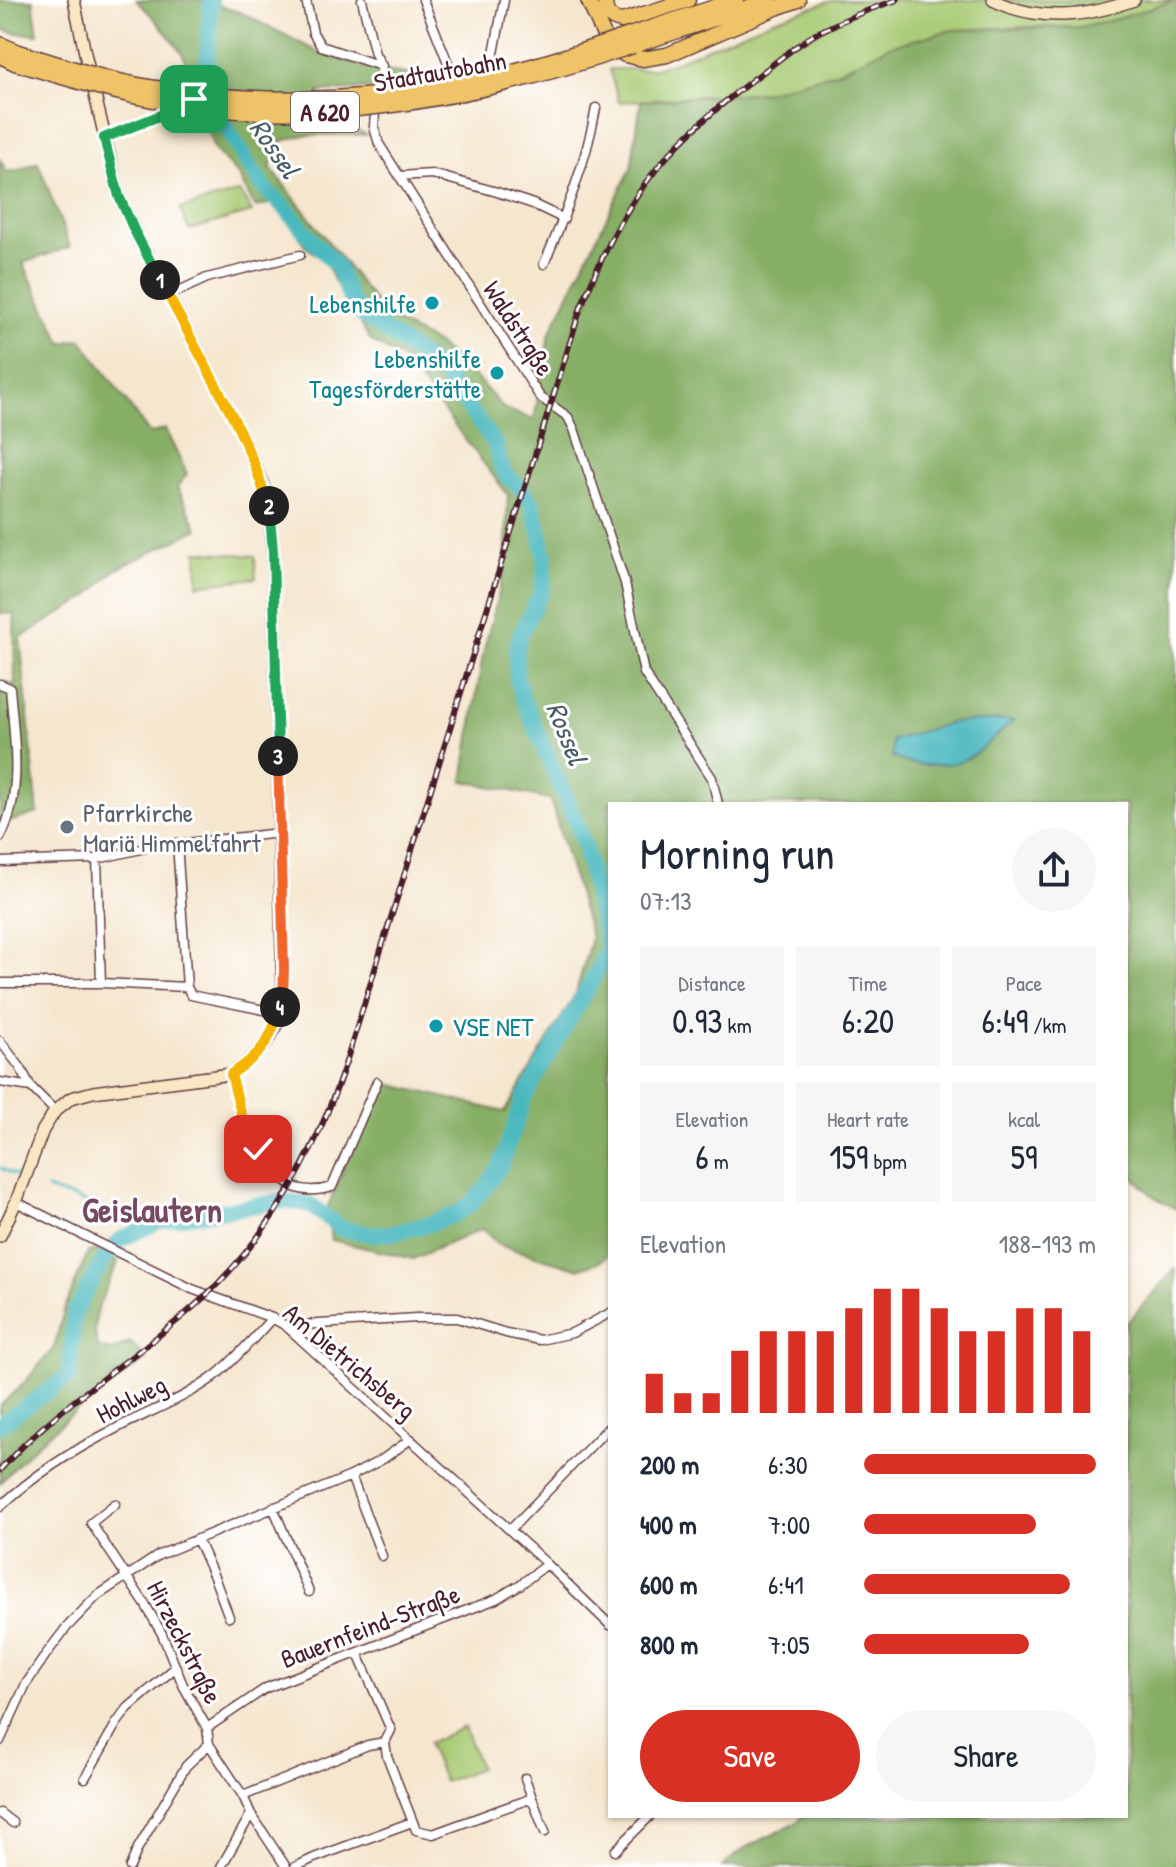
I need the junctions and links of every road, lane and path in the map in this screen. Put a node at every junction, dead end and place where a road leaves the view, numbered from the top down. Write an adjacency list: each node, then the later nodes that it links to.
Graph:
1 (74, 0): 21 (main road)
2 (306, 0): 18 (street)
3 (362, 0): 18 (street, Waldstraße)
4 (423, 0): 5 (street)
5 (504, 0)
6 (588, 0): 11 (highway)
7 (605, 0): 8 (highway)
8 (688, 0)
9 (736, 0): 14 (highway, A 620)
10 (770, 0): 14 (highway, Stadtautobahn / A 620)
11 (798, 0)
12 (993, 0): 13 (main road)
13 (1134, 0)
14 (631, 41): 17 (highway, Stadtautobahn / A 620, bridge)
15 (0, 44): 17 (highway, A 620)
16 (0, 56): 17 (highway, A 620)
17 (17, 57)
18 (382, 66): 22 (street, Waldstraße)
19 (194, 99): 21 (street)
20 (596, 108): 23 (street)
21 (104, 138): 26 (main road)
22 (399, 176): 23 (street); 28 (street, Waldstraße)
23 (564, 219): 25 (street)
24 (300, 255): 26 (street)
25 (544, 264)
26 (168, 296): 29 (main road)
27 (0, 684): 30 (street)
28 (718, 802)
29 (280, 833): 31 (street); 37 (main road)
30 (0, 838)
31 (177, 843): 32 (street); 36 (street)
32 (97, 859): 33 (street); 35 (street)
33 (0, 862)
34 (0, 983): 35 (street)
35 (101, 983): 36 (street)
36 (187, 987): 37 (street)
37 (279, 1013): 39 (main road)
38 (0, 1041): 42 (street)
39 (231, 1074): 41 (street); 43 (main road)
40 (0, 1082): 42 (street)
41 (377, 1082)
42 (31, 1087): 43 (street)
43 (55, 1111): 44 (main road)
44 (16, 1202): 45 (main road); 47 (street, Am Dietrichsberg)
45 (0, 1236)
46 (608, 1314): 48 (street)
47 (272, 1318): 48 (street, Am Dietrichsberg); 53 (street, Hohlweg)
48 (286, 1326): 50 (street, Am Dietrichsberg)
49 (608, 1428): 55 (street)
50 (411, 1439): 51 (street); 55 (street, Am Dietrichsberg)
51 (351, 1476): 54 (street); 57 (street)
52 (115, 1504): 59 (street, Hirzeckstraße)
53 (0, 1507)
54 (273, 1507): 56 (street); 60 (street)
55 (510, 1530): 58 (street, Am Dietrichsberg)
56 (197, 1539): 59 (street); 63 (street)
57 (382, 1556)
58 (547, 1564): 64 (street, Am Dietrichsberg); 65 (street, Bauernfeind-Straße)
59 (127, 1575): 66 (street, Hirzeckstraße); 68 (street)
60 (303, 1577): 61 (street); 62 (street)
61 (293, 1583)
62 (309, 1592)
63 (229, 1617)
64 (608, 1623)
65 (358, 1654): 67 (street, Bauernfeind-Straße); 69 (street)
66 (176, 1667): 67 (street, Hirzeckstraße); 71 (street)
67 (207, 1728): 70 (street)
68 (0, 1741)
69 (385, 1742): 73 (street); 78 (street)
70 (209, 1744): 73 (street); 82 (street)
71 (85, 1778)
72 (525, 1778): 74 (street)
73 (243, 1796): 76 (street)
74 (532, 1798): 78 (street); 80 (street)
75 (0, 1813): 79 (street)
76 (251, 1814): 83 (street); 84 (street)
77 (648, 1818): 81 (street)
78 (412, 1822): 85 (street)
79 (13, 1823)
80 (545, 1832)
81 (615, 1851)
82 (130, 1867)
83 (221, 1867)
84 (286, 1867)
85 (295, 1867)

